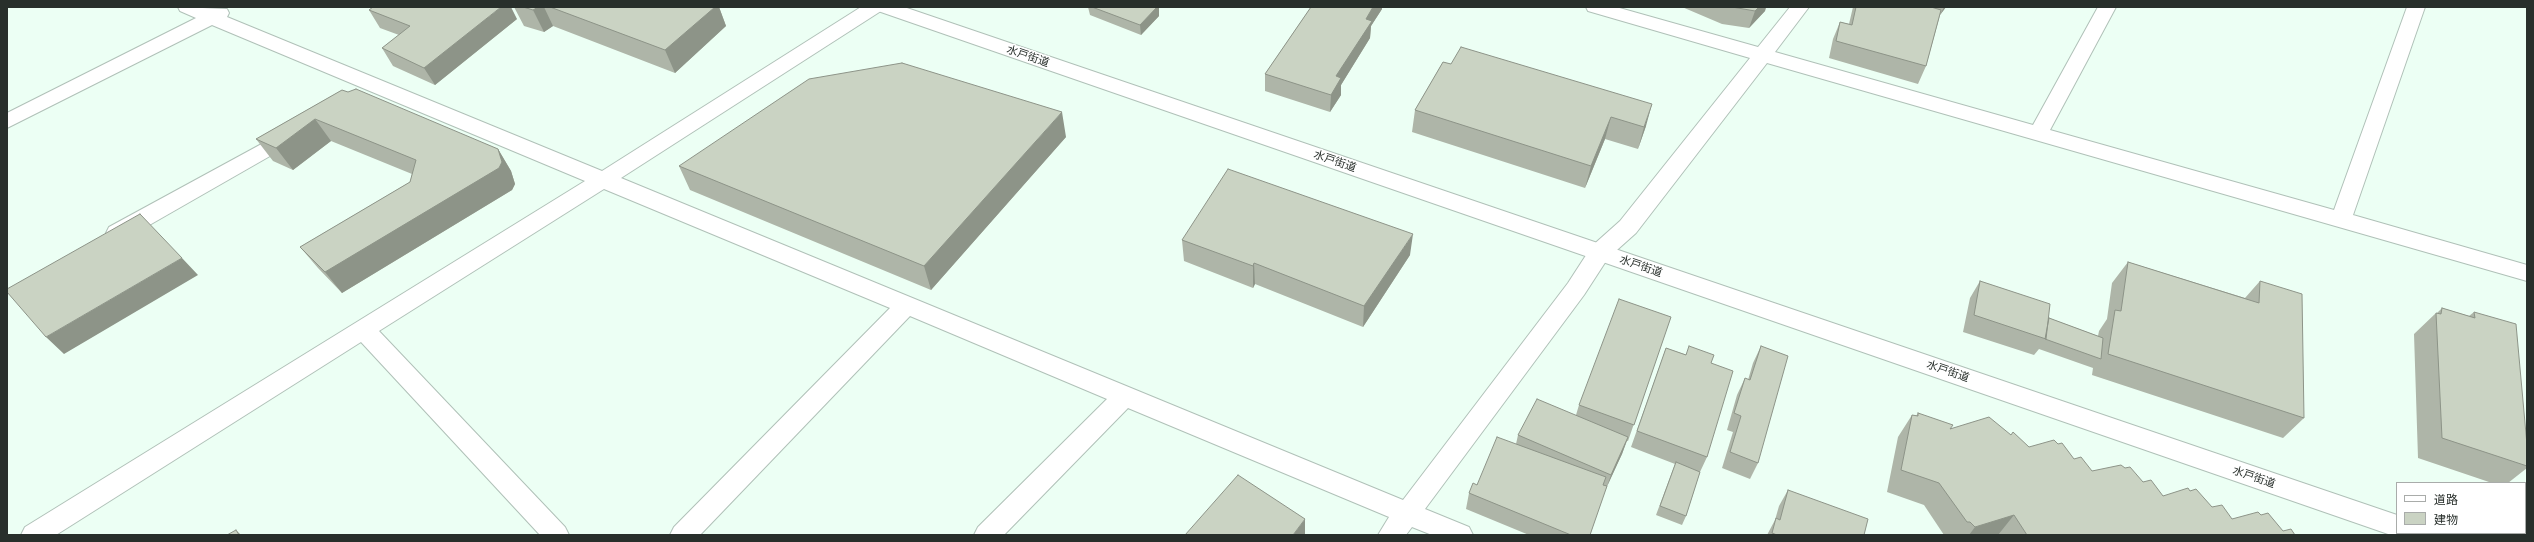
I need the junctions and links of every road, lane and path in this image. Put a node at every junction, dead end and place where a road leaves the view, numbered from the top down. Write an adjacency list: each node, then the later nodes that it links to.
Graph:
1 (187, 7): 8 (main road)
2 (874, 7): 15 (main road)
3 (885, 7): 18 (main road, 水戸街道)
4 (1595, 7): 9 (main road)
5 (1800, 7): 9 (main road)
6 (2107, 7): 14 (main road)
7 (2416, 7): 16 (main road)
8 (221, 12): 10 (main road); 12 (main road)
9 (1762, 55): 14 (main road); 18 (main road)
10 (378, 86): 11 (main road); 15 (main road)
11 (357, 98)
12 (7, 121)
13 (309, 125): 17 (main road)
14 (2038, 133): 16 (main road)
15 (604, 179): 20 (main road); 21 (main road)
16 (2341, 218): 19 (main road)
17 (103, 241)
18 (1600, 252): 23 (main road); 24 (main road, 水戸街道)
19 (2527, 272)
20 (906, 306): 22 (main road); 27 (main road)
21 (363, 329): 25 (main road); 26 (main road)
22 (1125, 396): 23 (main road); 28 (main road)
23 (1408, 514): 29 (main road); 30 (main road)
24 (2396, 526)
25 (34, 535)
26 (556, 535)
27 (683, 535)
28 (987, 535)
29 (1391, 535)
30 (1460, 535)

